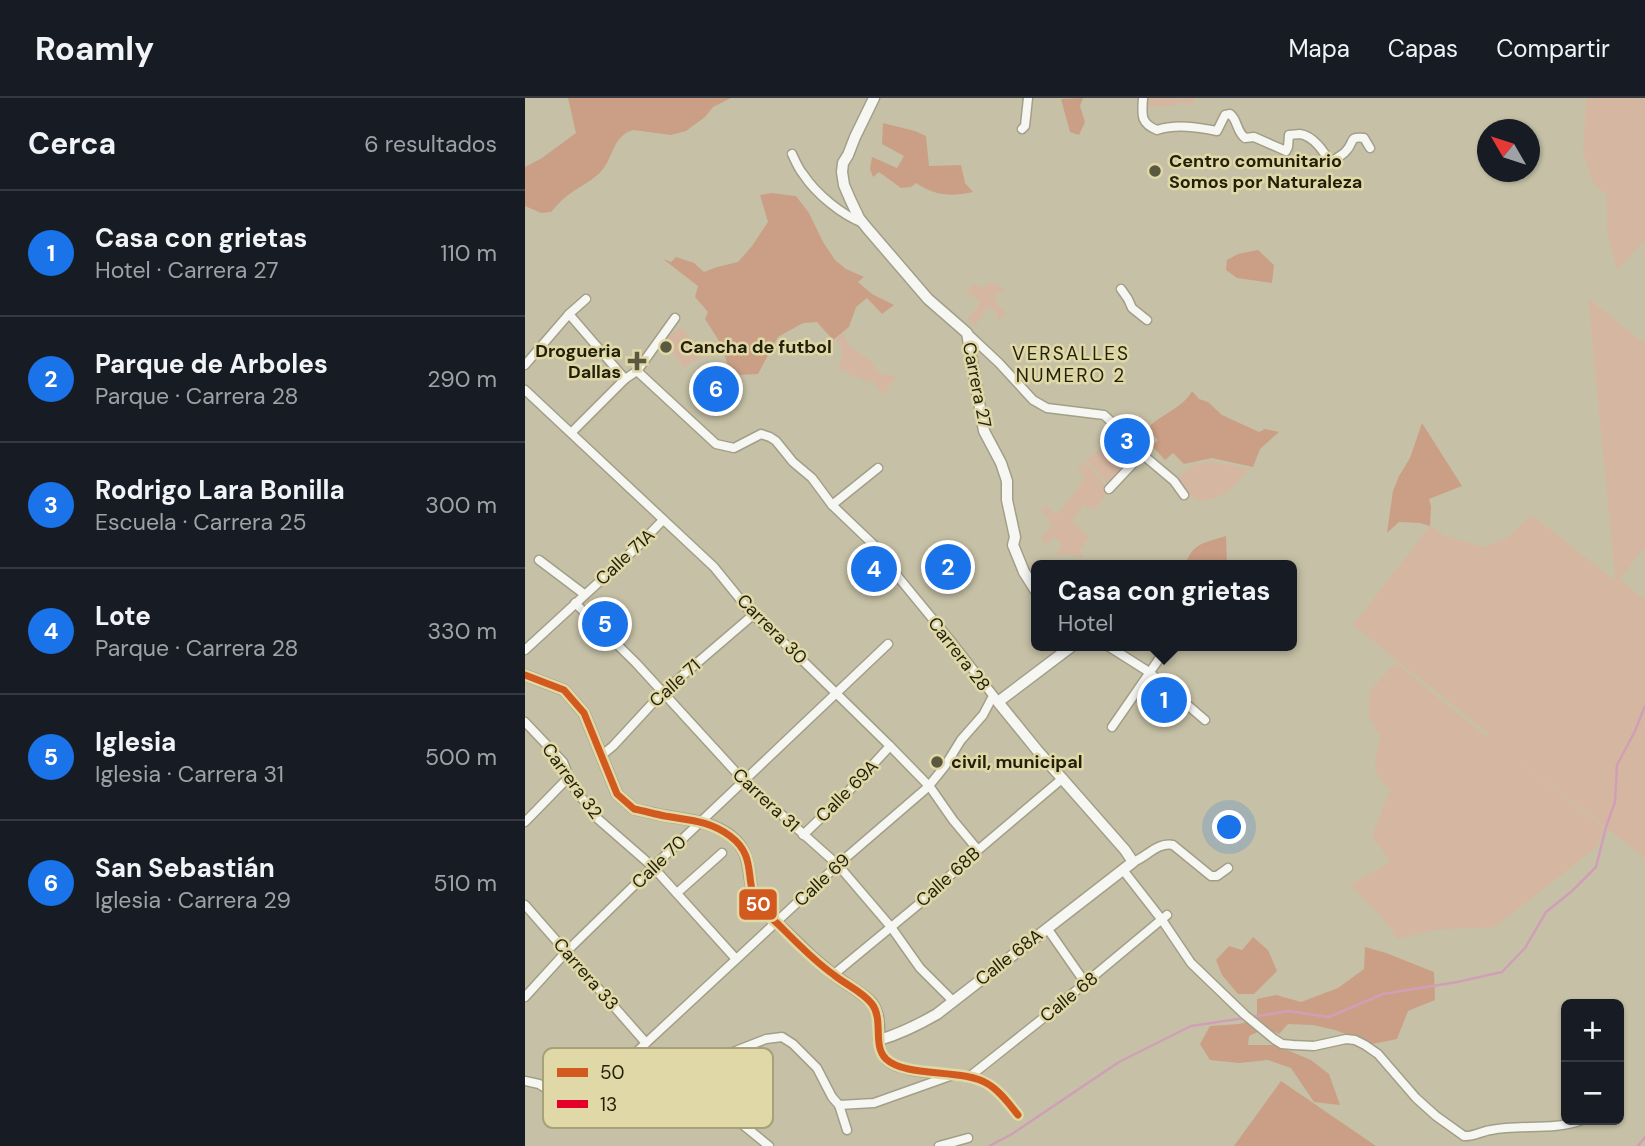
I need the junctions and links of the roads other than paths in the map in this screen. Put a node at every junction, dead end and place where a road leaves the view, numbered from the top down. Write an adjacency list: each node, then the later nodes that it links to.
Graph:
1 (874, 98): 7 (street, Carrera 27)
2 (1028, 98): 4 (street)
3 (1143, 98): 5 (street)
4 (1022, 129)
5 (1370, 148)
6 (792, 154): 7 (street)
7 (863, 223): 13 (street, Carrera 27)
8 (1121, 289): 12 (street)
9 (586, 299): 10 (street)
10 (569, 314): 14 (street); 16 (street)
11 (675, 318): 15 (street)
12 (1147, 320)
13 (967, 333): 19 (street); 26 (street, Carrera 27)
14 (525, 365)
15 (637, 372): 16 (street); 23 (street, Carrera 28)
16 (625, 379): 18 (street)
17 (525, 390): 18 (street, Carrera 30)
18 (572, 432): 24 (street, Carrera 30)
19 (1142, 454): 21 (street); 22 (street)
20 (877, 468): 23 (street)
21 (1109, 489)
22 (1184, 495)
23 (832, 505): 39 (street, Carrera 28)
24 (663, 520): 27 (street, Calle 71A); 29 (street, Carrera 30)
25 (539, 560): 27 (street)
26 (1031, 583)
27 (584, 594): 28 (street, Calle 71A)
28 (575, 603): 31 (street, Calle 71A); 37 (street, Carrera 31)
29 (753, 615): 37 (street, Calle 71); 38 (street, Carrera 30)
30 (888, 644): 38 (street, Calle 70)
31 (525, 650)
32 (1065, 651): 39 (street, Calle 69)
33 (1116, 651): 35 (street)
34 (1164, 651): 35 (street)
35 (1149, 672): 40 (street); 42 (street)
36 (525, 675): 44 (street)
37 (661, 693): 44 (street, Calle 71); 47 (street, Carrera 31)
38 (837, 693): 43 (street, Carrera 30); 47 (street, Calle 70)
39 (995, 699): 45 (street, Carrera 28); 48 (street, Calle 69)
40 (1205, 720)
41 (525, 722): 46 (street, Carrera 32)
42 (1112, 727)
43 (890, 746): 48 (street, Carrera 30); 51 (street, Calle 69A)
44 (602, 755): 49 (street)
45 (1063, 778): 52 (street, Calle 68B); 54 (street, Carrera 28)
46 (567, 779): 50 (street); 56 (street, Carrera 32)
47 (744, 781): 49 (street, Calle 70); 51 (street, Carrera 31)
48 (928, 786): 52 (street, Carrera 30); 55 (street, Calle 69)
49 (702, 821): 56 (street, Calle 70); 62 (street)
50 (525, 822)
51 (803, 835): 55 (street, Carrera 31)
52 (978, 850): 63 (street, Calle 68B)
53 (722, 853): 59 (street)
54 (1133, 862): 57 (street, Calle 68A); 58 (street, Calle 68A)
55 (838, 865): 62 (street, Calle 69); 63 (street, Carrera 31)
56 (653, 867): 59 (street, Carrera 32); 65 (street, Calle 70)
57 (1228, 868)
58 (1123, 870): 61 (street); 64 (street, Calle 68A)
59 (677, 893): 66 (street, Carrera 32)
60 (525, 905): 65 (street, Carrera 33)
61 (1165, 917): 68 (street, Calle 68); 83 (street)
62 (776, 922): 66 (street, Calle 69); 67 (street)
63 (891, 927): 67 (street, Calle 68B); 70 (street, Carrera 31)
64 (1047, 928): 68 (street); 70 (street, Calle 68A)
65 (566, 952): 69 (street, Calle 70); 72 (street, Carrera 33)
66 (736, 959): 72 (street, Calle 69)
67 (833, 975): 71 (street)
68 (1086, 984): 77 (street, Calle 68)
69 (525, 997)
70 (953, 1001): 71 (street, Calle 68A)
71 (879, 1040): 76 (street)
72 (646, 1043): 73 (street, Calle 69)
73 (641, 1048)
74 (743, 1048): 81 (street)
75 (525, 1073): 79 (street)
76 (952, 1075): 77 (street); 81 (street)
77 (969, 1077): 82 (street)
78 (525, 1081): 79 (street)
79 (539, 1084): 80 (street, Calle 69)
80 (543, 1086)
81 (839, 1105): 85 (street)
82 (1018, 1115)
83 (1561, 1125)
84 (747, 1128): 87 (street)
85 (847, 1130)
86 (968, 1138): 88 (street)
87 (769, 1146)
88 (939, 1146)

